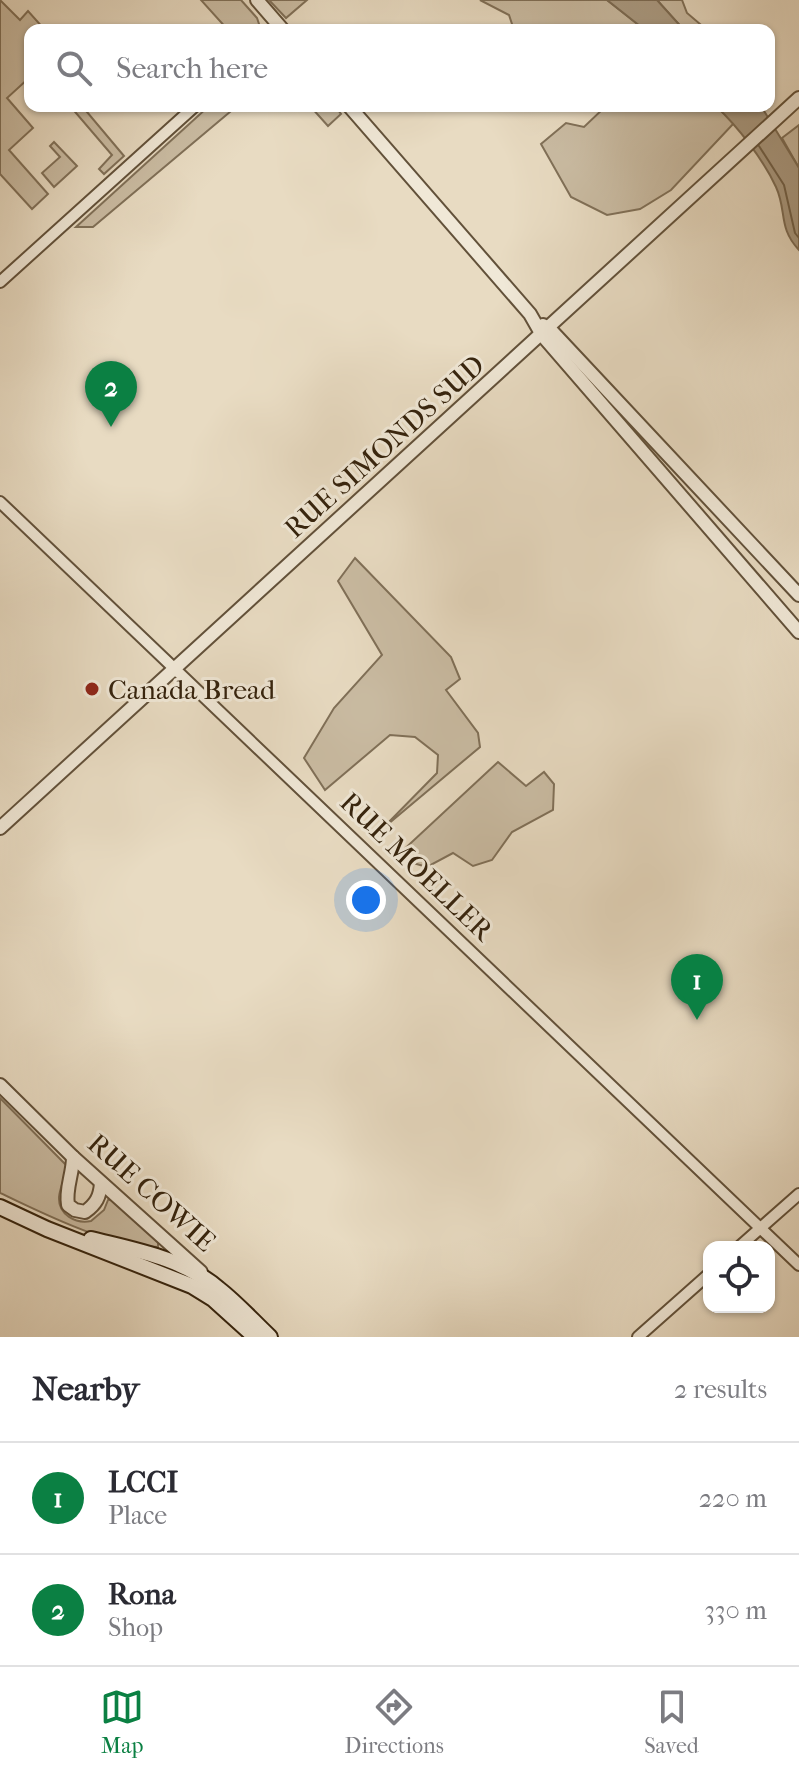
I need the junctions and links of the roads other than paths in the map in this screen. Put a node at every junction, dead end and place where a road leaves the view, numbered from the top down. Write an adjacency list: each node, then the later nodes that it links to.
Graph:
1 (257, 0): 2 (street)
2 (277, 24)
3 (799, 98): 7 (street, RUE SIMONDS SUD)
4 (188, 112): 6 (street)
5 (354, 112): 7 (street)
6 (0, 282)
7 (546, 332): 9 (street); 10 (street); 11 (street, RUE SIMONDS SUD)
8 (0, 502): 11 (street, RUE MOELLER)
9 (799, 595)
10 (799, 632)
11 (176, 668): 12 (street, RUE SIMONDS SUD); 18 (street, RUE MOELLER)
12 (0, 828)
13 (0, 1085): 14 (street, RUE COWIE)
14 (73, 1157): 15 (street, RUE COWIE); 15 (street)
15 (101, 1183): 23 (street, RUE COWIE)
16 (799, 1194): 18 (street)
17 (0, 1207): 19 (main road)
18 (761, 1228): 20 (street); 21 (street, RUE MOELLER)
19 (47, 1229): 23 (main road); 24 (main road)
20 (746, 1241)
21 (799, 1265)
22 (703, 1279): 26 (street)
23 (218, 1288): 25 (main road, RUE COWIE)
24 (255, 1337)
25 (270, 1337)
26 (638, 1337)

